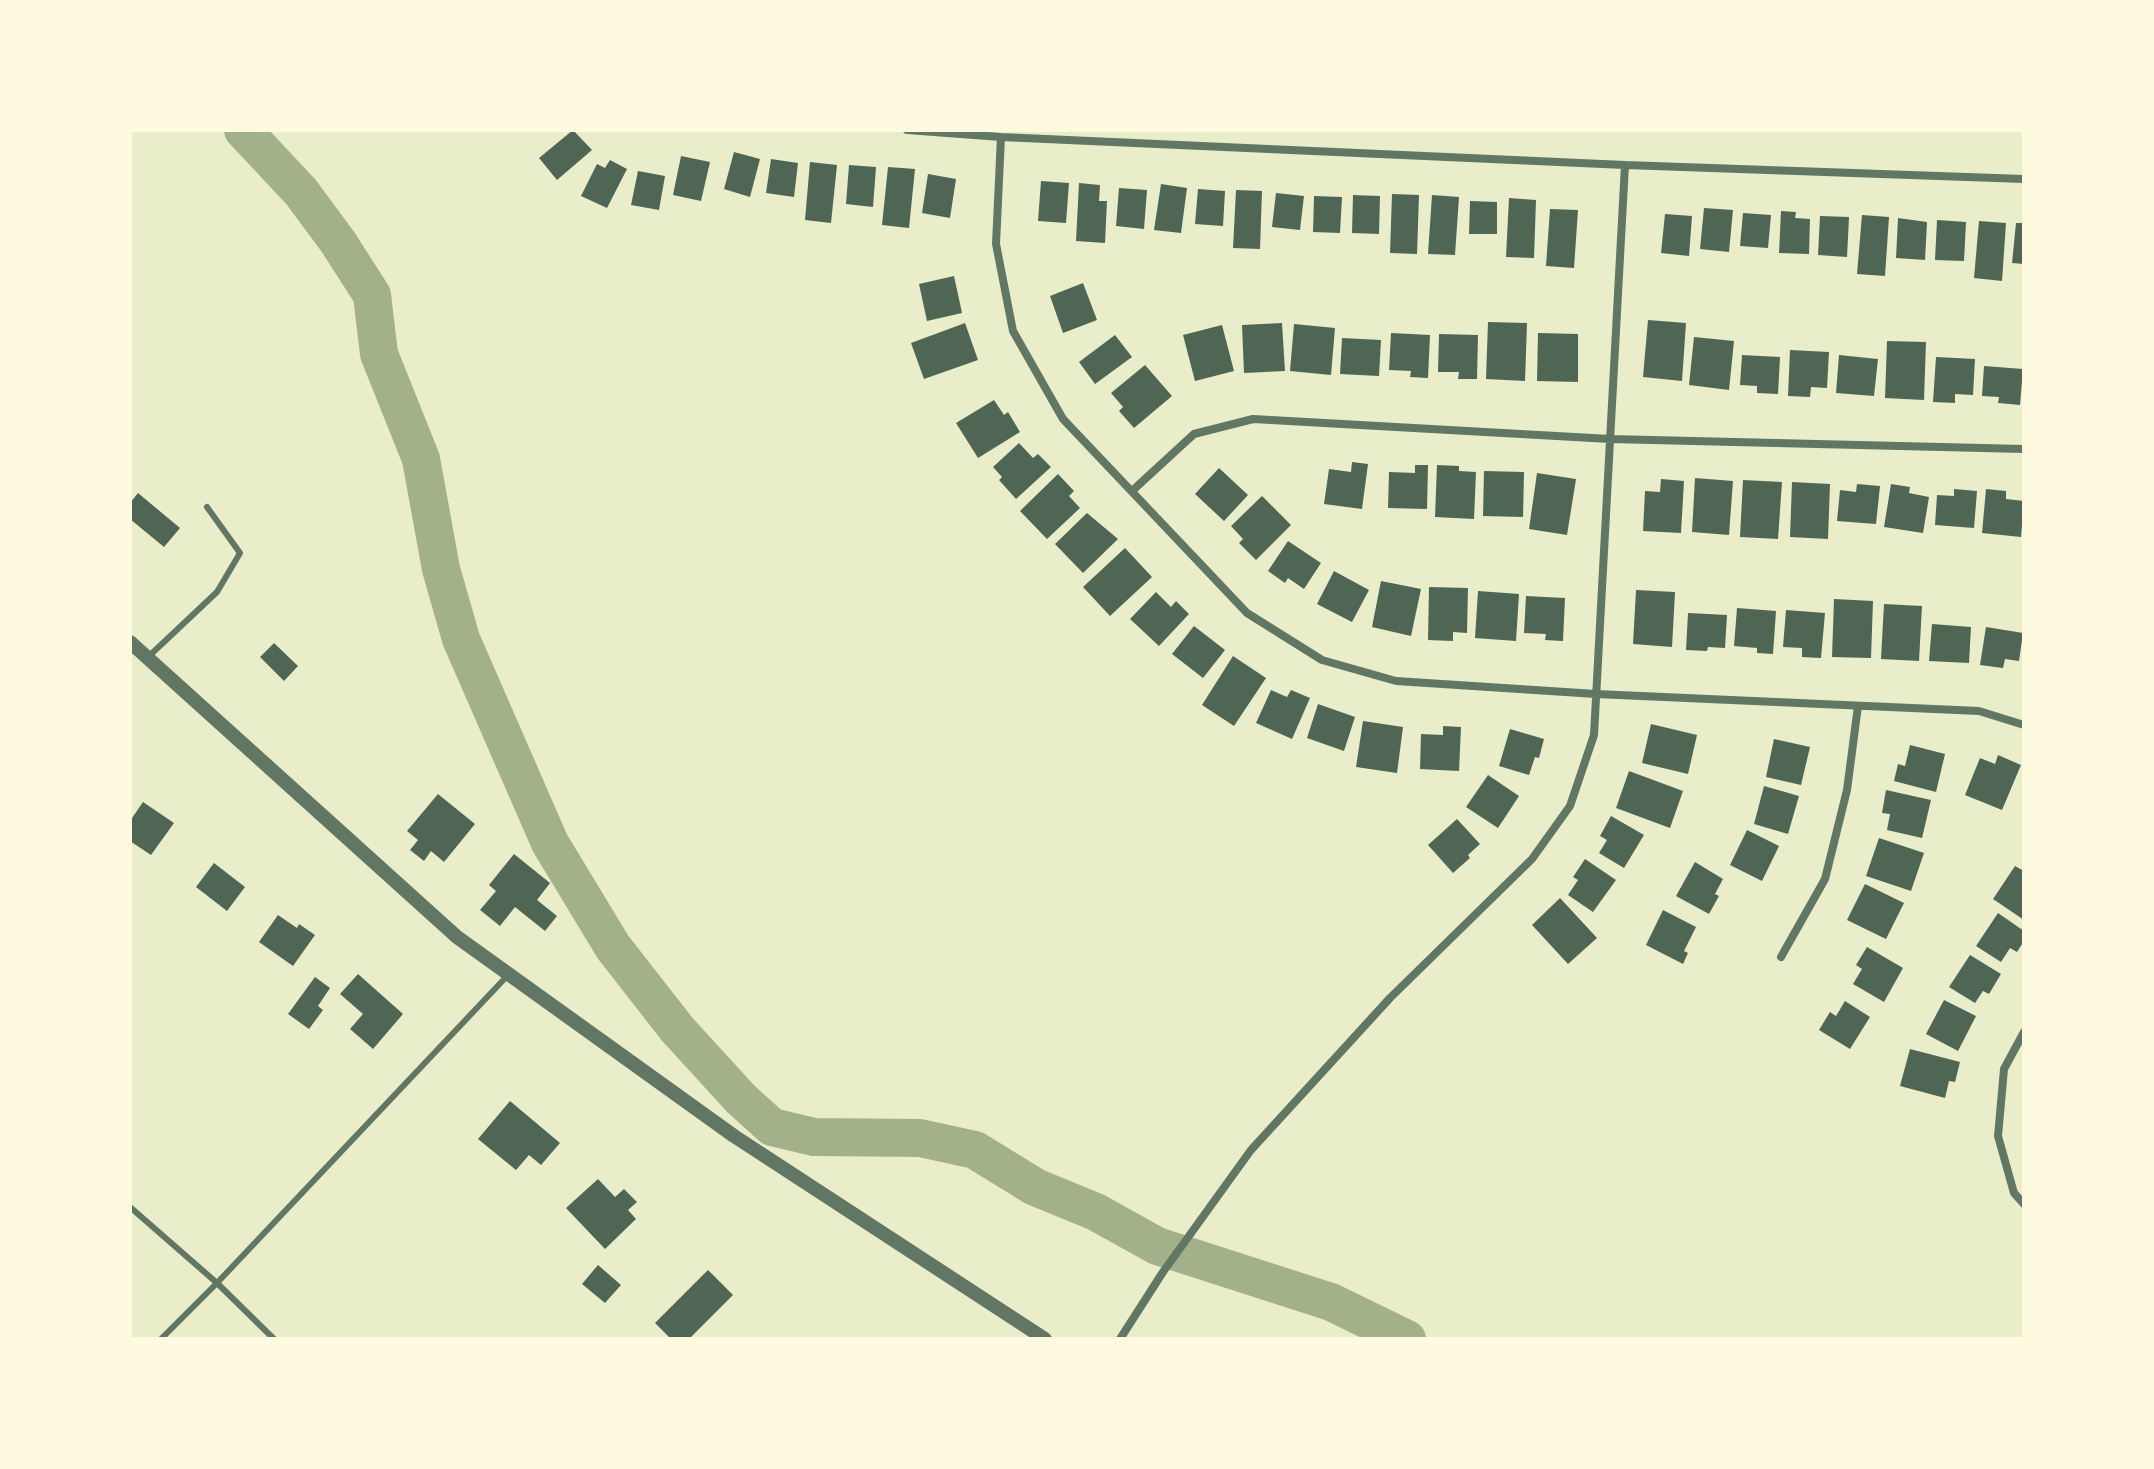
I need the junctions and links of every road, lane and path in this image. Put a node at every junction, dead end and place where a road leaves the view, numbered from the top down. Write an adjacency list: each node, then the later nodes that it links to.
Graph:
1 (907, 130): 2 (street)
2 (1001, 137): 3 (street); 7 (street)
3 (1625, 165): 4 (street); 5 (street)
4 (2024, 179)
5 (1610, 439): 6 (street); 7 (street); 11 (street)
6 (2024, 449)
7 (1132, 491): 11 (street)
8 (207, 507): 10 (lane)
9 (130, 642): 10 (street)
10 (147, 658): 15 (street)
11 (1596, 694): 12 (street); 23 (street)
12 (1858, 706): 13 (street); 14 (street)
13 (2024, 725)
14 (1781, 957)
15 (509, 974): 19 (lane); 22 (street)
16 (2024, 1032): 17 (street)
17 (2024, 1204)
18 (130, 1207): 19 (lane)
19 (217, 1283): 20 (lane); 21 (lane)
20 (161, 1339)
21 (274, 1339)
22 (1045, 1339)
23 (1120, 1339)

